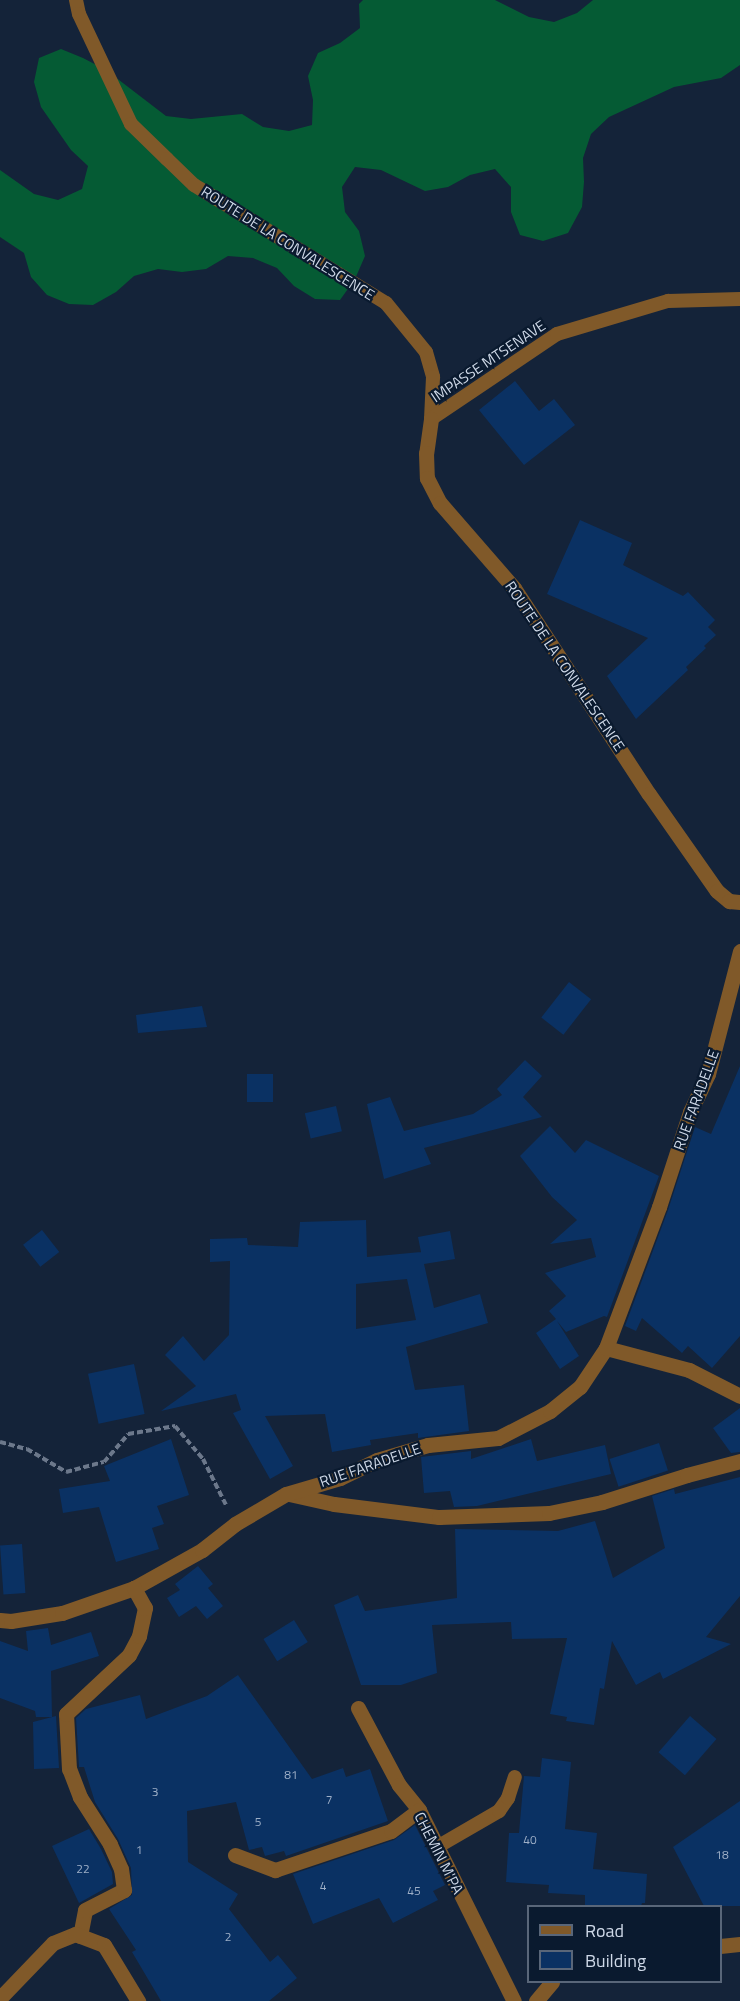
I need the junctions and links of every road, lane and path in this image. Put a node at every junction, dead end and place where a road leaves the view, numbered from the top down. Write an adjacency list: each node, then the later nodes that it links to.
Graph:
1 (76, 0): 3 (lane, ROUTE DE LA CONVALESCENCE)
2 (740, 299): 3 (lane, IMPASSE MTSENAVE)
3 (430, 419): 4 (street, ROUTE DE LA CONVALESCENCE)
4 (740, 902)
5 (740, 951): 6 (street, RUE FARADELLE)
6 (606, 1348): 7 (street); 10 (street, RUE FARADELLE)
7 (740, 1396)
8 (0, 1442): 11 (path)
9 (740, 1461): 10 (street)
10 (286, 1494): 11 (street, RUE FARADELLE)
11 (236, 1524): 12 (street, RUE FARADELLE)
12 (134, 1588): 13 (street, RUE FARADELLE); 19 (street)
13 (0, 1620)
14 (358, 1708): 16 (street, CHEMIN M'PA)
15 (515, 1777): 17 (lane)
16 (418, 1810): 17 (street, CHEMIN M'PA); 18 (street)
17 (437, 1847): 25 (street, CHEMIN M'PA)
18 (234, 1855)
19 (80, 1936): 23 (street); 24 (street)
20 (740, 1944): 21 (street)
21 (722, 1946)
22 (551, 1983): 26 (street)
23 (0, 1998)
24 (138, 2001)
25 (514, 2001)
26 (536, 2001)

